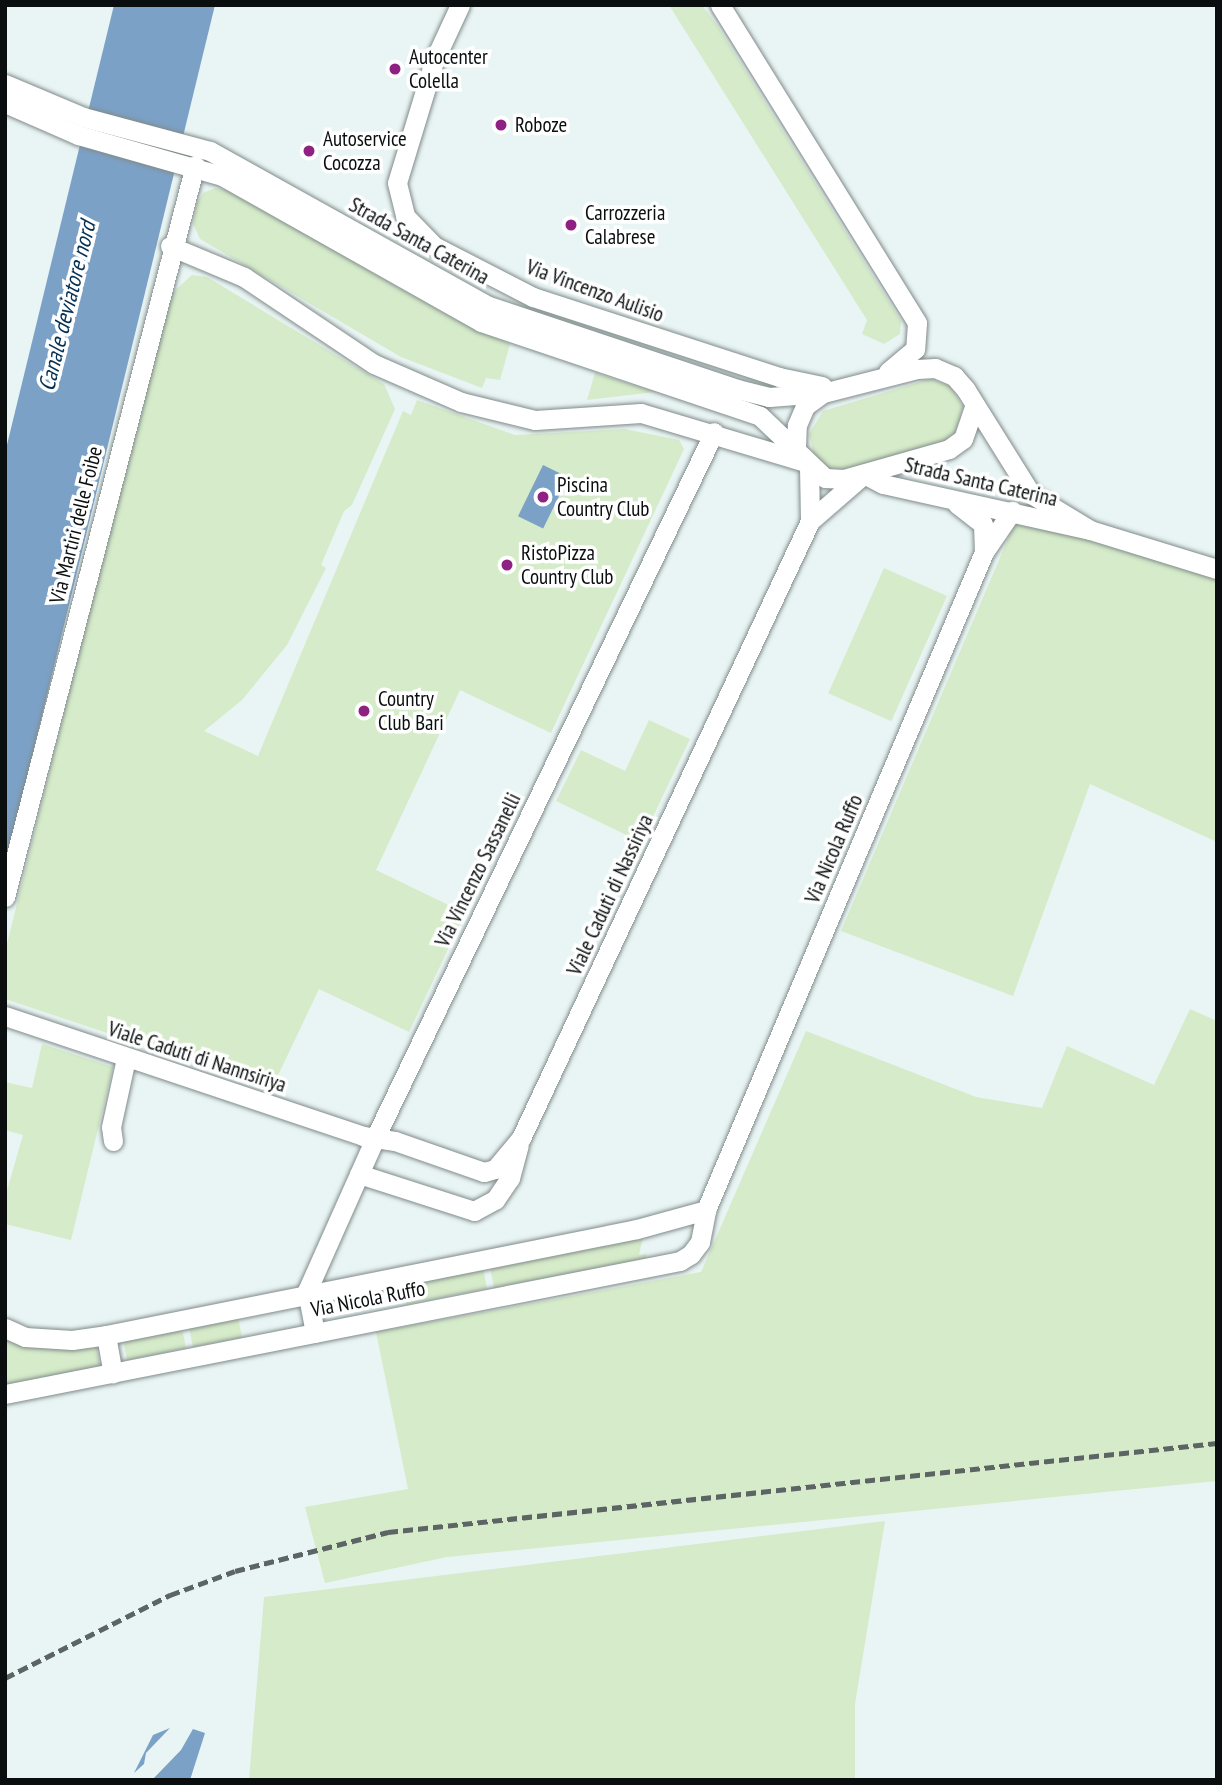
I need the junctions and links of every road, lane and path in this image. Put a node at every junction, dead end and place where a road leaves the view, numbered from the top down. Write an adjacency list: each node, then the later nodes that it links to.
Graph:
1 (460, 5): 9 (street, Via Vincenzo Aulisio)
2 (720, 5): 8 (street)
3 (5, 84): 5 (street, Strada Santa Caterina)
4 (5, 103): 5 (street, Strada Santa Caterina)
5 (80, 126): 6 (street, Strada Santa Caterina)
6 (188, 157): 7 (street, Via Martiri delle Foibe); 9 (street, Strada Santa Caterina); 12 (street, Strada Santa Caterina)
7 (170, 246): 11 (street, Strada Santa Caterina); 20 (street, Via Martiri delle Foibe)
8 (878, 379): 9 (street, Strada Santa Caterina); 10 (street, Strada Santa Caterina)
9 (832, 391): 12 (street)
10 (975, 405): 13 (street, Strada Santa Caterina); 17 (street, Strada Santa Caterina)
11 (714, 432): 12 (street, Strada Santa Caterina); 23 (street, Via Vincenzo Sassanelli)
12 (803, 459): 13 (street, Strada Santa Caterina); 16 (street)
13 (863, 474): 14 (street, Strada Santa Caterina); 16 (street)
14 (938, 493): 15 (street, Strada Santa Caterina); 18 (street)
15 (1012, 511): 17 (street, Strada Santa Caterina); 18 (street, Via Nicola Ruffo)
16 (810, 522): 24 (street, Viale Caduti di Nassiriya)
17 (1090, 530): 19 (street, Strada Santa Caterina)
18 (984, 552): 27 (street, Via Nicola Ruffo)
19 (1217, 569)
20 (5, 897)
21 (5, 1016): 22 (street, Viale Caduti di Nannsiriya)
22 (126, 1058): 23 (street, Viale Caduti di Nannsiriya); 25 (street)
23 (375, 1138): 24 (street, Viale Caduti di Nassiriya); 26 (street, Via Vincenzo Sassanelli)
24 (521, 1138): 26 (street)
25 (113, 1140)
26 (359, 1174): 28 (street, Via Vincenzo Sassanelli)
27 (706, 1210): 28 (street, Via Nicola Ruffo); 30 (street, Via Nicola Ruffo)
28 (307, 1292): 30 (street); 31 (street, Via Nicola Ruffo)
29 (5, 1328): 31 (street, Via Nicola Ruffo)
30 (315, 1333): 32 (street, Via Nicola Ruffo)
31 (106, 1335): 32 (street)
32 (113, 1373): 33 (street, Via Nicola Ruffo)
33 (5, 1394)

